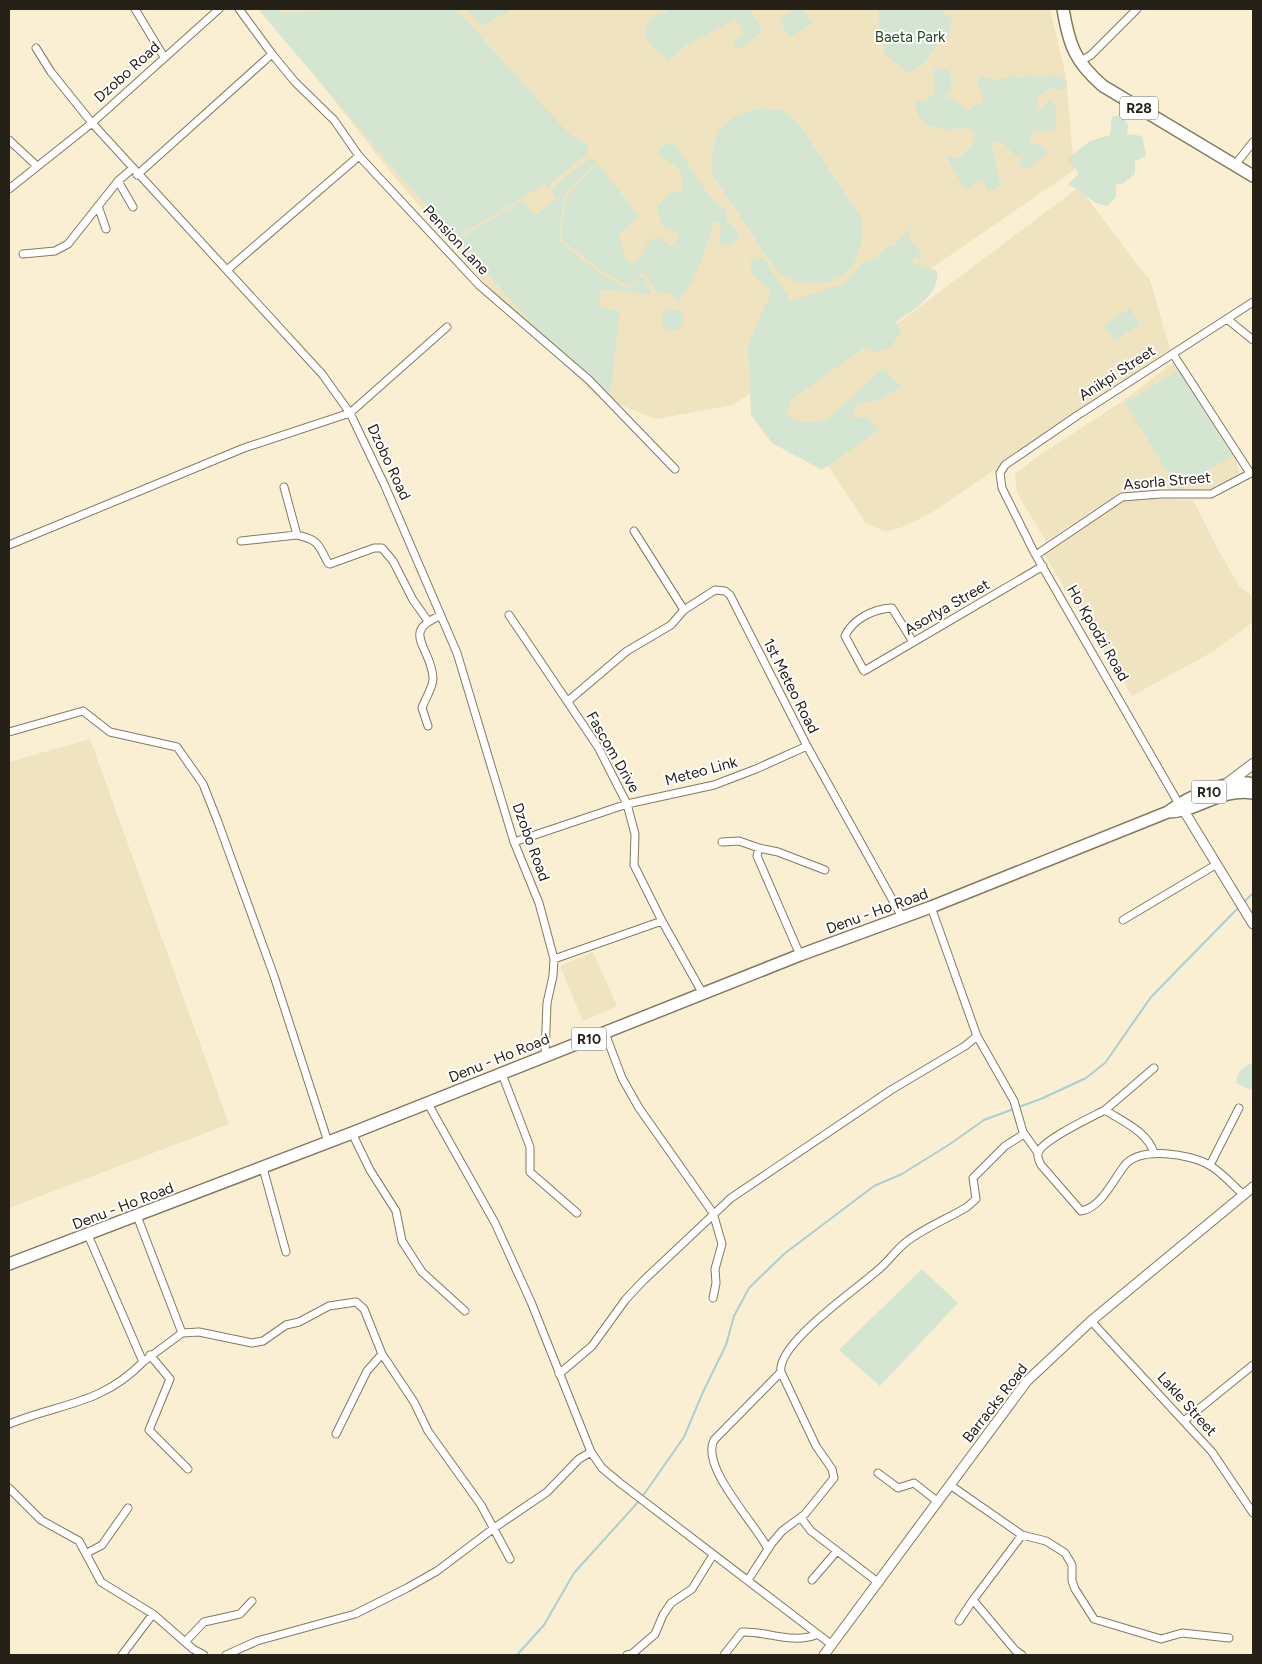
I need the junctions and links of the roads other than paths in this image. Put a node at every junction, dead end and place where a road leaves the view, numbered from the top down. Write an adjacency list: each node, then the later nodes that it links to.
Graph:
1 (135, 9): 8 (street)
2 (219, 9): 8 (street, Dzobo Road)
3 (239, 9): 7 (street, Pension Lane)
4 (1063, 9): 9 (main road, R28)
5 (1137, 9): 9 (street)
6 (36, 48): 10 (street)
7 (272, 54): 13 (street, Pension Lane); 16 (street)
8 (164, 57): 10 (street, Dzobo Road)
9 (1079, 62): 14 (main road, R28)
10 (92, 123): 15 (street); 16 (street, Dzobo Road)
11 (9, 140): 15 (street)
12 (1253, 142): 14 (street)
13 (359, 156): 24 (street); 31 (street, Pension Lane)
14 (1235, 165): 17 (main road, R28)
15 (37, 166): 19 (street)
16 (134, 172): 18 (street); 24 (street, Dzobo Road)
17 (1253, 176)
18 (118, 181): 20 (street); 21 (street)
19 (9, 189)
20 (98, 206): 22 (street); 23 (street)
21 (133, 207)
22 (106, 229)
23 (23, 254)
24 (227, 270): 30 (street, Dzobo Road)
25 (1253, 302): 26 (street, Anikpi Street)
26 (1227, 319): 28 (street); 29 (street, Anikpi Street)
27 (447, 327): 30 (street)
28 (1253, 340)
29 (1173, 354): 32 (street); 33 (street, Anikpi Street)
30 (350, 412): 38 (street); 43 (street, Dzobo Road)
31 (675, 469)
32 (1252, 472): 39 (street, Asorla Street)
33 (1000, 473): 39 (street, Ho Kpodzi Road)
34 (284, 487): 36 (street)
35 (634, 531): 41 (street)
36 (297, 535): 37 (street); 44 (street)
37 (241, 541)
38 (9, 545)
39 (1036, 555): 40 (street, Ho Kpodzi Road)
40 (1043, 566): 45 (street, Asorlya Street); 54 (street, Ho Kpodzi Road)
41 (684, 610): 46 (street); 49 (street, 1st Meteo Road)
42 (509, 615): 46 (street, Fascom Drive)
43 (440, 616): 44 (street); 55 (street, Dzobo Road)
44 (428, 621): 47 (street)
45 (913, 642): 45 (street, Asorlya Street)
46 (568, 701): 53 (street, Fascom Drive)
47 (428, 726)
48 (9, 732): 78 (street)
49 (807, 746): 53 (street, Meteo Link); 61 (street, 1st Meteo Road)
50 (1253, 764): 51 (main road)
51 (1228, 783): 52 (main road, Denu - Ho Road / R10); 54 (main road, Denu - Ho Road / R10)
52 (1253, 790): 54 (main road, Denu - Ho Road / R10)
53 (627, 804): 55 (street, Meteo Link); 63 (street, Fascom Drive)
54 (1182, 808): 58 (street); 60 (main road, Denu - Ho Road / R10)
55 (514, 842): 66 (street, Dzobo Road)
56 (722, 842): 57 (street)
57 (759, 848): 59 (street); 65 (street)
58 (1216, 864): 62 (street); 64 (street)
59 (825, 870)
60 (931, 907): 61 (main road, Denu - Ho Road / R10); 69 (street)
61 (902, 917): 65 (main road, Denu - Ho Road / R10)
62 (1123, 920)
63 (662, 921): 66 (street); 67 (street, Fascom Drive)
64 (1253, 924)
65 (800, 955): 67 (main road, Denu - Ho Road / R10)
66 (554, 959): 70 (street, Dzobo Road)
67 (703, 994): 68 (main road, Denu - Ho Road / R10)
68 (605, 1033): 70 (main road, Denu - Ho Road / R10); 86 (street)
69 (977, 1036): 77 (street); 86 (street)
70 (545, 1056): 72 (main road, Denu - Ho Road / R10)
71 (1154, 1068): 75 (street)
72 (502, 1074): 73 (main road, Denu - Ho Road / R10); 85 (street)
73 (427, 1102): 76 (main road, Denu - Ho Road / R10); 100 (street)
74 (1239, 1108): 81 (street)
75 (1105, 1110): 79 (street); 80 (street)
76 (352, 1133): 78 (main road, Denu - Ho Road / R10); 92 (street)
77 (1024, 1134): 80 (street); 99 (street)
78 (328, 1142): 82 (main road, Denu - Ho Road / R10)
79 (1154, 1153): 80 (street); 81 (street)
80 (1038, 1156)
81 (1210, 1165): 84 (street)
82 (263, 1168): 87 (main road, Denu - Ho Road / R10); 89 (street)
83 (1253, 1187): 84 (street, Barracks Road)
84 (1244, 1195): 93 (street, Barracks Road)
85 (577, 1213)
86 (713, 1214): 91 (street); 100 (street)
87 (137, 1216): 88 (main road, Denu - Ho Road / R10); 94 (street)
88 (88, 1235): 90 (main road, Denu - Ho Road / R10); 97 (street)
89 (286, 1252)
90 (9, 1264)
91 (713, 1298)
92 (465, 1311)
93 (1091, 1321): 101 (street, Lakle Street); 107 (street, Barracks Road)
94 (182, 1333): 95 (street); 96 (street)
95 (382, 1354): 103 (street); 113 (street)
96 (150, 1355): 97 (street); 105 (street)
97 (143, 1362): 102 (street)
98 (1253, 1365): 101 (street)
99 (781, 1372): 112 (street); 115 (street)
100 (559, 1374): 104 (street)
101 (1184, 1421): 111 (street, Lakle Street)
102 (9, 1424)
103 (336, 1434)
104 (591, 1452): 113 (street); 118 (street)
105 (188, 1469)
106 (878, 1473): 109 (street)
107 (950, 1486): 109 (street, Barracks Road); 114 (street)
108 (9, 1488): 117 (street)
109 (938, 1502): 122 (street, Barracks Road)
110 (128, 1508): 117 (street)
111 (1253, 1513)
112 (802, 1518): 115 (street); 116 (street)
113 (494, 1528): 119 (street); 133 (street)
114 (1022, 1535): 123 (street); 128 (street)
115 (768, 1549): 120 (street)
116 (837, 1551): 121 (street); 122 (street)
117 (87, 1553): 125 (street)
118 (714, 1555): 120 (street); 134 (street)
119 (510, 1559)
120 (748, 1580): 127 (street)
121 (812, 1580)
122 (879, 1583): 130 (street, Barracks Road)
123 (972, 1600): 126 (street); 137 (street)
124 (252, 1601): 129 (street)
125 (153, 1614): 129 (street); 131 (street)
126 (959, 1621)
127 (816, 1635): 130 (street); 135 (street)
128 (1229, 1638)
129 (185, 1642): 132 (street)
130 (832, 1645): 136 (street, Barracks Road)
131 (122, 1655)
132 (204, 1655)
133 (226, 1655)
134 (627, 1655)
135 (724, 1655)
136 (824, 1655)
137 (1022, 1655)

